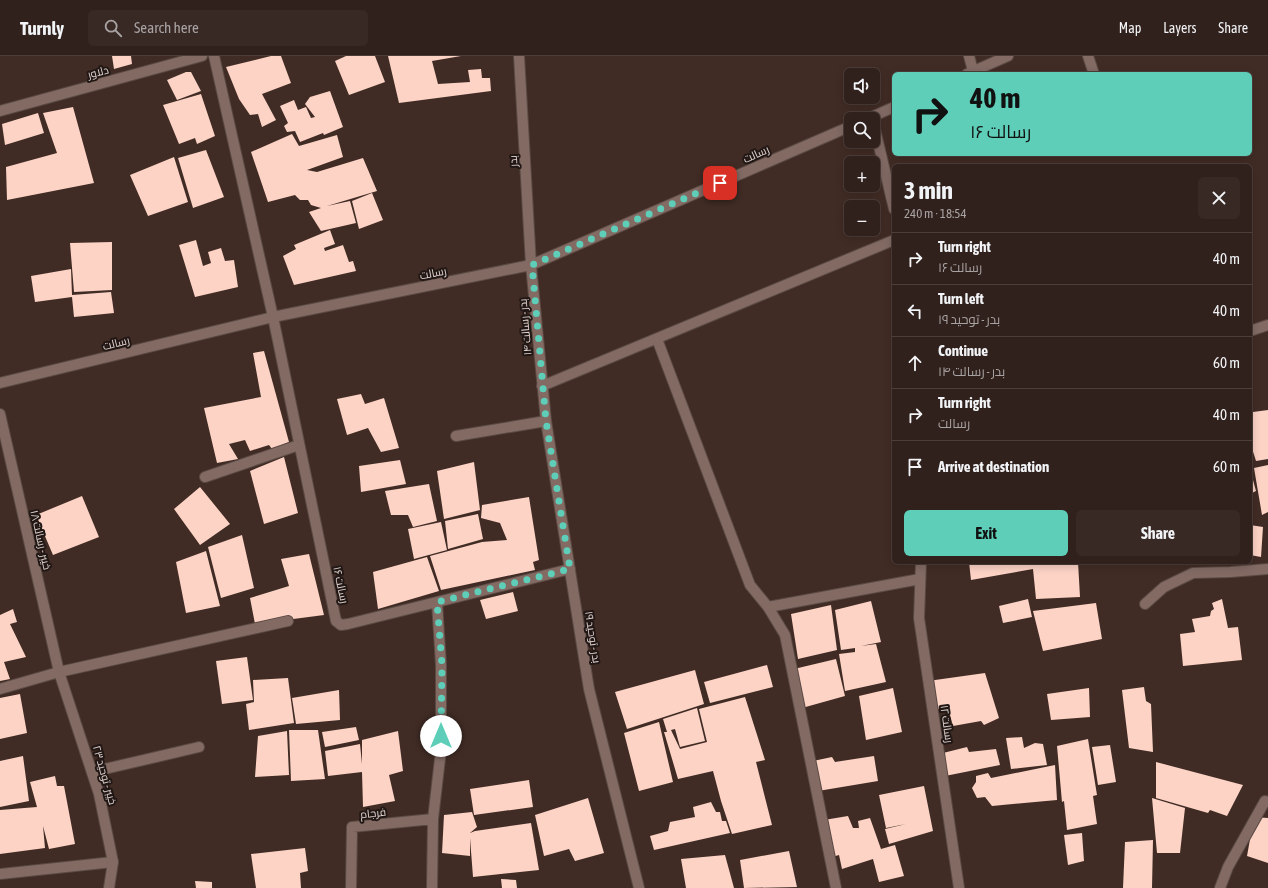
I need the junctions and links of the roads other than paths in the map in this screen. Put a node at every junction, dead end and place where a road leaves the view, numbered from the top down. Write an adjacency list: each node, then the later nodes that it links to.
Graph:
1 (202, 56): 11 (street, دلاور)
2 (214, 56): 18 (street, رسالت ۱۶)
3 (519, 56): 17 (street, بدر)
4 (969, 56): 7 (street)
5 (1008, 56): 8 (street)
6 (1088, 56): 9 (street)
7 (970, 72)
8 (972, 72)
9 (1093, 72)
10 (892, 108): 12 (street)
11 (0, 111)
12 (880, 114)
13 (844, 129): 17 (street, رسالت)
14 (878, 148): 15 (street)
15 (892, 201)
16 (892, 241): 21 (street)
17 (532, 265): 18 (street, رسالت); 23 (street, بدر - رسالت ۱۴)
18 (273, 317): 22 (street, رسالت); 27 (street, رسالت ۱۶)
19 (1268, 325): 20 (street)
20 (1252, 330)
21 (657, 339): 23 (street); 35 (street)
22 (0, 383)
23 (542, 386): 25 (street, بدر - توحید ۱۹)
24 (0, 414): 37 (street, خیبر - رسالت ۱۸)
25 (546, 421): 26 (street); 30 (street, بدر - توحید ۱۹)
26 (456, 436)
27 (299, 444): 28 (street); 33 (street, رسالت ۱۶)
28 (205, 477)
29 (921, 564): 32 (street, رسالت ۱۲)
30 (570, 569): 33 (street, رسالت ۱۶); 48 (street, بدر - توحید ۱۹)
31 (1268, 569): 34 (street)
32 (920, 579): 35 (street); 50 (street, رسالت ۱۲)
33 (437, 602): 42 (street)
34 (1145, 604)
35 (768, 607): 49 (street)
36 (288, 621): 37 (street)
37 (59, 672): 38 (street); 40 (street, خیبر - توحید ۲۳)
38 (0, 688)
39 (200, 746): 40 (street)
40 (92, 772): 43 (street, خیبر - توحید ۲۳)
41 (1268, 802): 51 (street)
42 (434, 819): 46 (street, فرجام); 47 (street)
43 (113, 862): 44 (street); 45 (street, خیبر - توحید ۲۳)
44 (0, 874)
45 (109, 888)
46 (351, 888)
47 (432, 888)
48 (639, 888)
49 (836, 888)
50 (959, 888)
51 (1220, 888)

